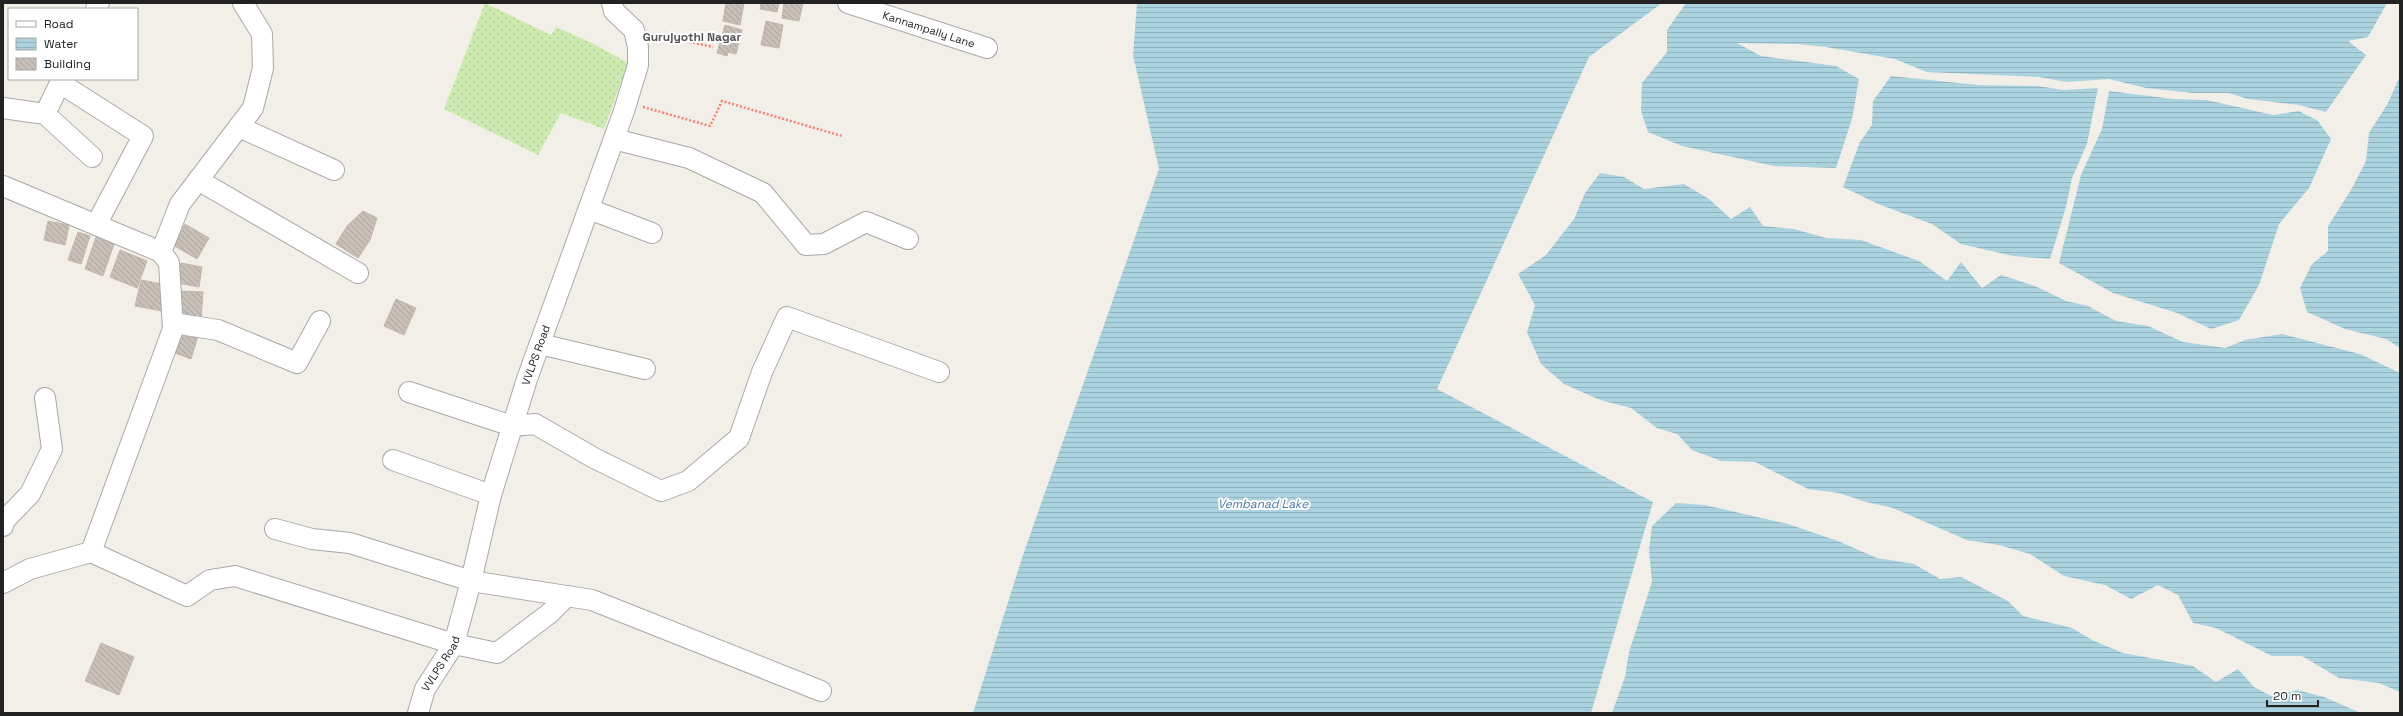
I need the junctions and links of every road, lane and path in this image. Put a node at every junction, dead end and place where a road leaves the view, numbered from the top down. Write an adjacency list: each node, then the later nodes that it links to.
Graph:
1 (243, 3): 11 (street)
2 (612, 3): 4 (street)
3 (848, 3): 6 (street, Kannampally Lane)
4 (634, 30): 5 (path); 8 (street, VVLPS Road)
5 (713, 47)
6 (987, 48)
7 (61, 81): 10 (street); 19 (street)
8 (627, 103): 12 (path); 13 (street, VVLPS Road)
9 (3, 108): 10 (street)
10 (45, 114): 14 (street)
11 (239, 127): 15 (street); 16 (street)
12 (842, 136)
13 (614, 140): 18 (street, VVLPS Road); 21 (street)
14 (92, 157)
15 (334, 170)
16 (198, 180): 22 (street); 23 (street)
17 (3, 186): 19 (street)
18 (589, 209): 20 (street); 26 (street, VVLPS Road)
19 (96, 225): 22 (street)
20 (652, 233)
21 (908, 239)
22 (161, 252): 25 (street)
23 (358, 273)
24 (320, 321): 25 (street)
25 (173, 323): 36 (street)
26 (540, 344): 27 (street); 31 (street, VVLPS Road)
27 (645, 369)
28 (939, 372): 31 (street)
29 (409, 392): 31 (street)
30 (46, 398): 34 (street)
31 (512, 426): 33 (street, VVLPS Road)
32 (393, 460): 33 (street)
33 (491, 495): 37 (street, VVLPS Road)
34 (3, 526)
35 (275, 529): 37 (street)
36 (91, 552): 38 (street); 40 (street)
37 (472, 581): 39 (street); 40 (street, VVLPS Road)
38 (3, 583)
39 (567, 596): 40 (street); 41 (street)
40 (454, 644): 42 (street, VVLPS Road)
41 (821, 691)
42 (418, 713)

